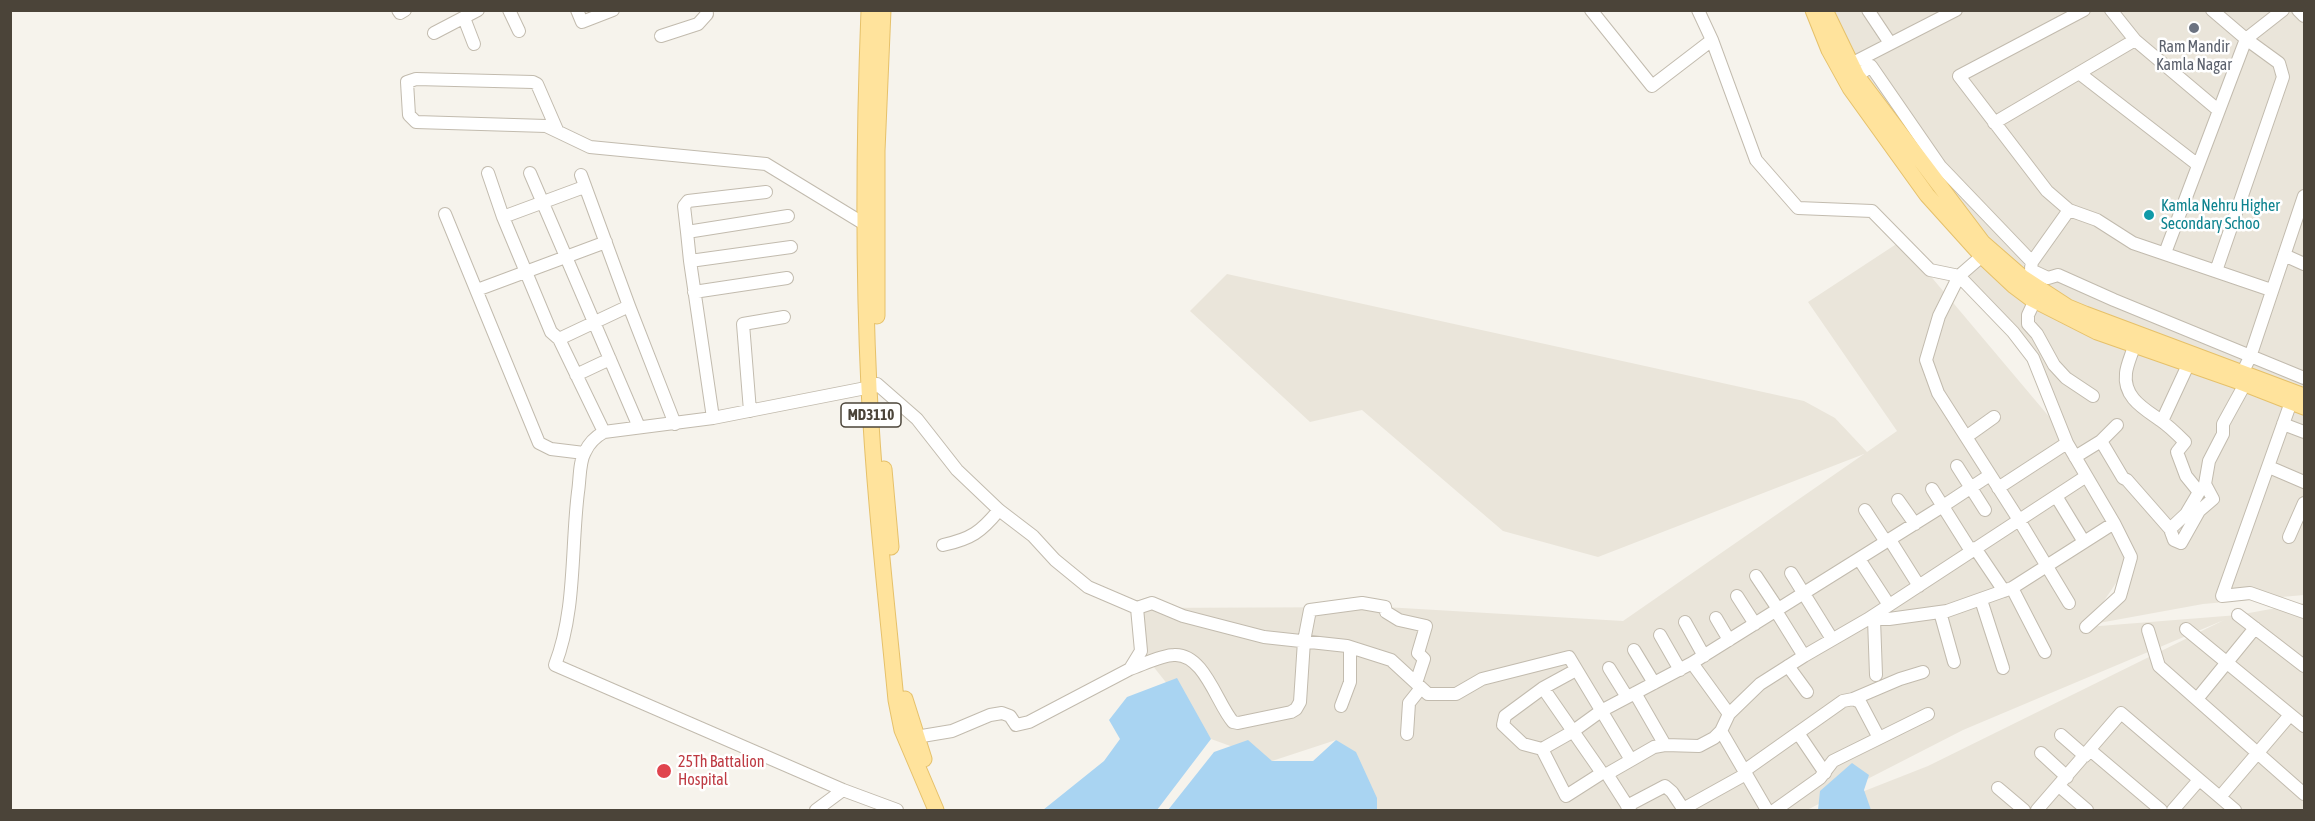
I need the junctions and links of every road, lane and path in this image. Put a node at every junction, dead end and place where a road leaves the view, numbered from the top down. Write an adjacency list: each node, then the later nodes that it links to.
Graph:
1 (398, 10): 2 (street)
2 (405, 10)
3 (478, 10): 22 (street)
4 (509, 10): 23 (street)
5 (577, 10): 6 (street)
6 (613, 10)
7 (706, 10): 25 (street)
8 (869, 10): 46 (main road, MD3110)
9 (883, 10): 76 (main road, MD3110)
10 (1591, 10): 27 (street)
11 (1698, 10): 27 (street)
12 (1813, 10): 32 (main road)
13 (1825, 10): 32 (main road)
14 (1868, 10): 29 (street)
15 (1956, 10): 29 (street)
16 (2084, 10): 34 (street)
17 (2111, 10): 28 (street)
18 (2212, 10): 26 (street)
19 (2283, 10): 26 (street)
20 (2298, 10): 21 (street)
21 (2304, 16)
22 (464, 18): 24 (street); 30 (street)
23 (519, 31)
24 (434, 33)
25 (661, 36)
26 (2246, 39): 33 (street); 57 (street)
27 (1712, 40): 59 (street)
28 (2135, 40): 31 (street); 33 (street)
29 (1890, 43): 32 (street)
30 (474, 44)
31 (2079, 73): 34 (street); 36 (street)
32 (1849, 74): 52 (main road); 56 (main road); 56 (street)
33 (2218, 110): 36 (street)
34 (1994, 123): 42 (street)
35 (558, 130): 35 (street); 46 (street)
36 (2198, 165): 50 (street)
37 (488, 173): 45 (street)
38 (530, 173): 41 (street)
39 (766, 192): 47 (street)
40 (2304, 196): 51 (street)
41 (541, 203): 45 (street); 48 (street); 53 (street)
42 (2068, 210): 50 (street); 56 (street)
43 (445, 214): 61 (street)
44 (788, 216): 47 (street)
45 (502, 217): 58 (street)
46 (866, 225): 76 (main road, MD3110)
47 (687, 232): 54 (street)
48 (606, 243): 53 (street); 65 (street)
49 (791, 247): 54 (street)
50 (2165, 253): 57 (street)
51 (2284, 255): 55 (street); 62 (street)
52 (1982, 256): 59 (street); 64 (main road)
53 (566, 257): 58 (street); 67 (street)
54 (690, 261): 63 (street)
55 (2304, 264)
56 (2028, 270): 70 (street); 75 (main road)
57 (2216, 271): 62 (street)
58 (526, 272): 61 (street); 68 (street)
59 (1959, 276): 89 (street); 91 (street)
60 (787, 278): 63 (street)
61 (477, 290): 92 (street)
62 (2271, 290): 70 (street)
63 (694, 292): 81 (street)
64 (2035, 300): 69 (main road); 77 (street)
65 (629, 306): 67 (street); 83 (street)
66 (784, 317): 79 (street)
67 (593, 322): 68 (street); 71 (street)
68 (559, 339): 73 (street)
69 (2134, 346): 72 (main road); 82 (street)
70 (2250, 357): 74 (street); 75 (street)
71 (610, 359): 73 (street); 86 (street)
72 (2188, 365): 75 (main road); 82 (street)
73 (576, 375): 87 (street)
74 (2304, 378)
75 (2242, 379): 78 (main road); 112 (street)
76 (874, 386): 79 (street); 106 (street); 181 (main road, MD3110); 202 (main road, MD3110)
77 (2093, 396)
78 (2300, 402): 84 (street)
79 (750, 411): 81 (street)
80 (1994, 417): 89 (street)
81 (713, 418): 83 (street)
82 (2162, 421): 112 (street)
83 (675, 424): 86 (street)
84 (2283, 424): 88 (street); 95 (street)
85 (2117, 425): 90 (street)
86 (639, 427): 87 (street)
87 (604, 432): 92 (street)
88 (2304, 432)
89 (1966, 437): 96 (street)
90 (2101, 441): 93 (street); 112 (street)
91 (2067, 443): 93 (street); 100 (street)
92 (584, 453): 196 (street)
93 (2075, 457): 97 (street)
94 (1957, 466): 99 (street)
95 (2269, 467): 98 (street); 132 (street)
96 (1990, 475): 99 (street); 100 (street)
97 (2085, 477): 102 (street); 110 (street)
98 (2304, 482)
99 (1971, 488): 105 (street); 108 (street)
100 (1998, 488): 109 (street)
101 (1932, 489): 105 (street)
102 (2056, 496): 109 (street); 115 (street)
103 (1898, 500): 111 (street)
104 (2304, 503): 113 (street)
105 (1943, 506): 111 (street); 117 (street)
106 (999, 510): 116 (street); 129 (street)
107 (1865, 510): 114 (street)
108 (1985, 510)
109 (2019, 520): 117 (street); 119 (street)
110 (2114, 523): 115 (street); 138 (street)
111 (1915, 524): 114 (street)
112 (2170, 529)
113 (2289, 537)
114 (1888, 541): 118 (street); 122 (street)
115 (2084, 542): 119 (street)
116 (943, 545)
117 (1973, 550): 122 (street); 123 (street)
118 (1859, 559): 124 (street); 128 (street)
119 (2046, 565): 123 (street); 127 (street)
120 (1791, 573): 124 (street)
121 (1756, 576): 130 (street)
122 (1919, 586): 128 (street)
123 (2008, 590): 126 (street); 148 (street)
124 (1804, 594): 130 (street); 143 (street)
125 (1737, 596): 137 (street)
126 (1981, 600): 131 (street); 157 (street)
127 (2069, 603)
128 (1889, 606): 135 (street)
129 (1137, 608): 145 (street); 158 (street)
130 (1777, 610): 137 (street); 150 (street)
131 (1940, 612): 135 (street); 151 (street)
132 (2304, 612)
133 (2238, 615): 139 (street)
134 (1716, 618): 144 (street)
135 (1871, 619): 143 (street); 162 (street)
136 (1685, 622): 149 (street)
137 (1755, 624): 144 (street)
138 (2086, 627)
139 (2255, 628): 153 (street); 155 (street)
140 (2186, 629): 153 (street)
141 (2148, 630): 169 (street)
142 (1660, 635): 160 (street)
143 (1832, 639): 150 (street)
144 (1729, 640): 149 (street)
145 (1304, 641): 146 (street); 158 (street); 164 (street)
146 (1350, 647): 164 (street); 170 (street)
147 (1634, 650): 163 (street)
148 (2045, 652)
149 (1704, 656): 152 (street)
150 (1804, 656): 154 (street)
151 (1954, 662)
152 (1692, 663): 160 (street); 172 (street)
153 (2226, 663): 169 (street); 174 (street)
154 (1788, 666): 166 (street); 172 (street)
155 (2304, 666)
156 (1609, 668): 167 (street)
157 (2003, 668)
158 (1130, 669): 181 (street)
159 (1576, 670): 164 (street); 165 (street); 171 (street)
160 (1680, 670): 163 (street)
161 (1923, 672): 168 (street)
162 (1876, 675)
163 (1654, 682): 167 (street)
164 (1418, 685): 179 (street)
165 (1543, 688): 177 (street); 184 (street)
166 (1807, 693)
167 (1631, 695): 171 (street); 183 (street)
168 (1853, 699): 178 (street); 182 (street)
169 (2197, 699): 187 (street)
170 (1341, 706)
171 (1600, 711): 177 (street); 188 (street)
172 (1729, 714): 176 (street)
173 (1928, 714): 182 (street)
174 (2290, 715): 175 (street); 187 (street)
175 (2304, 726)
176 (1721, 731): 183 (street); 189 (street)
177 (1572, 732): 184 (street); 191 (street)
178 (1798, 733): 189 (street); 190 (street)
179 (1407, 734)
180 (2061, 735): 186 (street)
181 (916, 737): 203 (main road, MD3110)
182 (1880, 738): 190 (street)
183 (1665, 745): 188 (street)
184 (1542, 749): 191 (street)
185 (2041, 753): 192 (street)
186 (2088, 753): 192 (street); 193 (street); 209 (street)
187 (2258, 753): 197 (street); 198 (street)
188 (1631, 760): 191 (street)
189 (1745, 772): 204 (street); 205 (street)
190 (1825, 772): 205 (street)
191 (1604, 774): 199 (street)
192 (2067, 777): 194 (street)
193 (2199, 780): 198 (street); 210 (street)
194 (2059, 786): 207 (street); 208 (street)
195 (1998, 788): 206 (street)
196 (843, 790): 200 (street); 201 (street)
197 (2304, 794)
198 (2220, 797): 211 (street)
199 (1628, 808): 204 (street)
200 (816, 810)
201 (890, 810)
202 (936, 810)
203 (943, 810)
204 (1683, 810)
205 (1768, 810)
206 (2024, 810)
207 (2037, 810)
208 (2087, 810)
209 (2161, 810)
210 (2173, 810)
211 (2235, 810)

